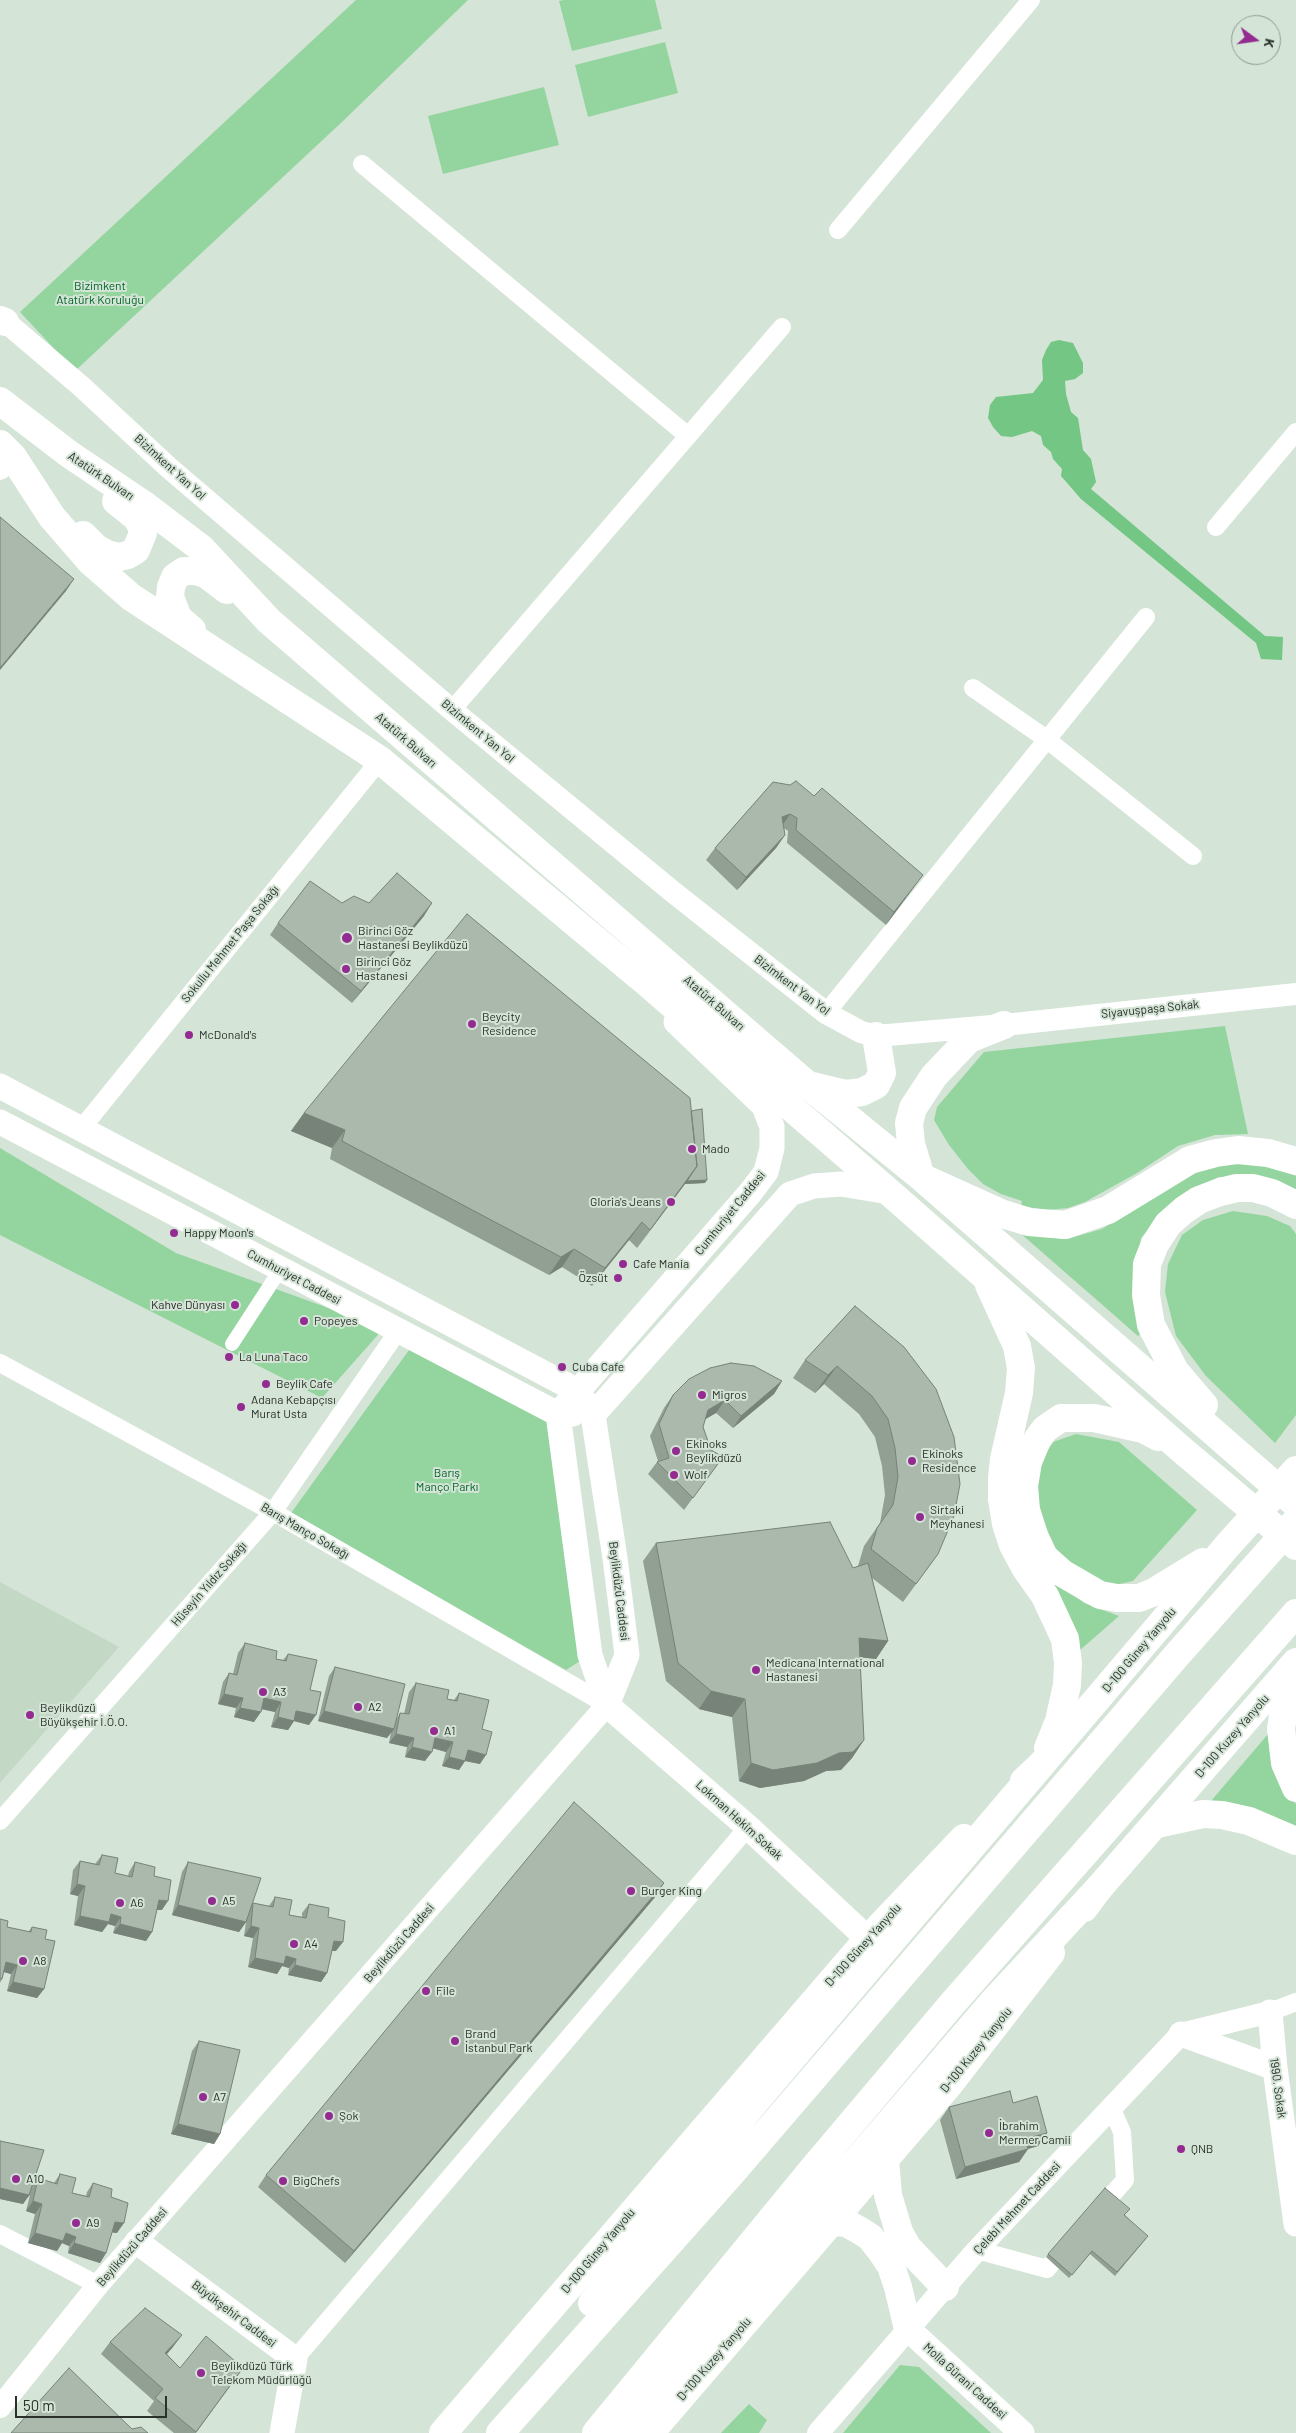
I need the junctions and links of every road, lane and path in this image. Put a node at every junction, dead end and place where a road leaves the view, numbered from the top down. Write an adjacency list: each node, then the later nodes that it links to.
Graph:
1 (1031, 0): 3 (street)
2 (362, 164): 8 (street)
3 (838, 230)
4 (2, 320): 16 (street, Bizimkent Yan Yol)
5 (782, 327): 8 (street)
6 (0, 401): 9 (main road, Atatürk Bulvarı)
7 (1296, 432): 11 (street)
8 (688, 436): 16 (street)
9 (69, 454): 10 (main road); 13 (main road, Atatürk Bulvarı)
10 (9, 460): 14 (main road)
11 (1216, 527)
12 (1146, 617): 17 (street)
13 (269, 621): 14 (main road); 26 (main road, Atatürk Bulvarı)
14 (215, 654): 18 (main road)
15 (973, 688): 17 (street)
16 (452, 710): 22 (street, Bizimkent Yan Yol)
17 (1045, 738): 19 (street); 22 (street)
18 (380, 760): 20 (main road); 28 (street, Sokullu Mehmet Paşa Sokağı)
19 (1193, 856)
20 (646, 982): 32 (main road); 40 (main road, Cumhuriyet Caddesi)
21 (1296, 994): 23 (street, Siyavuşpaşa Sokak)
22 (826, 1013): 24 (street, Bizimkent Yan Yol)
23 (1004, 1025): 24 (street, Bizimkent Yan Yol); 31 (main road)
24 (876, 1036): 26 (main road)
25 (0, 1086): 28 (main road)
26 (809, 1086): 31 (main road, Atatürk Bulvarı)
27 (0, 1122): 29 (main road, Cumhuriyet Caddesi)
28 (81, 1129): 29 (main road); 36 (main road)
29 (60, 1154): 34 (main road, Cumhuriyet Caddesi)
30 (1296, 1161): 31 (main road)
31 (921, 1177): 43 (main road)
32 (889, 1192): 35 (main road); 42 (main road)
33 (1296, 1205): 43 (main road)
34 (280, 1270): 37 (main road, Cumhuriyet Caddesi); 38 (street)
35 (984, 1275): 44 (main road); 55 (main road)
36 (417, 1304): 37 (main road); 40 (main road)
37 (398, 1331): 41 (main road, Cumhuriyet Caddesi); 47 (street, Hüseyin Yıldız Sokağı)
38 (232, 1344)
39 (0, 1364): 47 (street, Barış Manço Sokağı)
40 (578, 1391): 41 (main road, Cumhuriyet Caddesi); 42 (main road)
41 (558, 1414): 42 (main road, Cumhuriyet Caddesi); 54 (main road)
42 (593, 1415): 54 (main road, Beylikdüzü Caddesi)
43 (1229, 1446): 46 (main road)
44 (1182, 1450): 49 (main road); 50 (main road)
45 (1296, 1470): 49 (main road, D-100 Güney Yanyolu)
46 (1296, 1504)
47 (273, 1512): 54 (street, Barış Manço Sokağı); 57 (street, Hüseyin Yıldız Sokağı)
48 (1296, 1521): 83 (main road)
49 (1228, 1545): 55 (main road, D-100 Güney Yanyolu)
50 (1296, 1546)
51 (1296, 1613): 84 (main road)
52 (1296, 1662): 58 (main road, D-100 Kuzey Yanyolu)
53 (1296, 1684): 56 (main road)
54 (607, 1705): 59 (main road, Lokman Hekim Sokak); 73 (street, Beylikdüzü Caddesi)
55 (1042, 1765): 62 (main road, D-100 Güney Yanyolu); 83 (main road)
56 (1296, 1788)
57 (0, 1821)
58 (1157, 1824): 60 (main road); 61 (main road, D-100 Kuzey Yanyolu)
59 (748, 1828): 62 (main road, Lokman Hekim Sokak); 79 (street)
60 (1296, 1841)
61 (1099, 1888): 68 (main road, D-100 Kuzey Yanyolu); 85 (main road)
62 (868, 1938): 82 (main road, D-100 Güney Yanyolu)
63 (1296, 2002): 64 (street)
64 (1270, 2012): 65 (street); 66 (main road, 1990. Sokak)
65 (1181, 2034): 66 (main road); 67 (street, Çelebi Mehmet Caddesi)
66 (1275, 2068): 71 (main road, 1990. Sokak)
67 (1111, 2107): 69 (street); 74 (street, Çelebi Mehmet Caddesi)
68 (885, 2160): 70 (main road, D-100 Kuzey Yanyolu); 77 (main road)
69 (1110, 2197)
70 (834, 2222): 78 (main road); 86 (main road, D-100 Kuzey Yanyolu)
71 (1296, 2224)
72 (0, 2234): 76 (street)
73 (137, 2242): 76 (street, Beylikdüzü Caddesi); 79 (main road, Büyükşehir Caddesi)
74 (977, 2250): 75 (street); 77 (street, Çelebi Mehmet Caddesi)
75 (1052, 2263)
76 (98, 2285): 80 (street, Beylikdüzü Caddesi)
77 (945, 2287): 78 (street, Çelebi Mehmet Caddesi)
78 (908, 2329): 87 (street, Çelebi Mehmet Caddesi); 88 (main road, Molla Gürani Caddesi)
79 (295, 2359): 81 (main road)
80 (0, 2407)
81 (282, 2433)
82 (444, 2433)
83 (498, 2433)
84 (596, 2433)
85 (623, 2433)
86 (650, 2433)
87 (818, 2433)
88 (1022, 2433)

